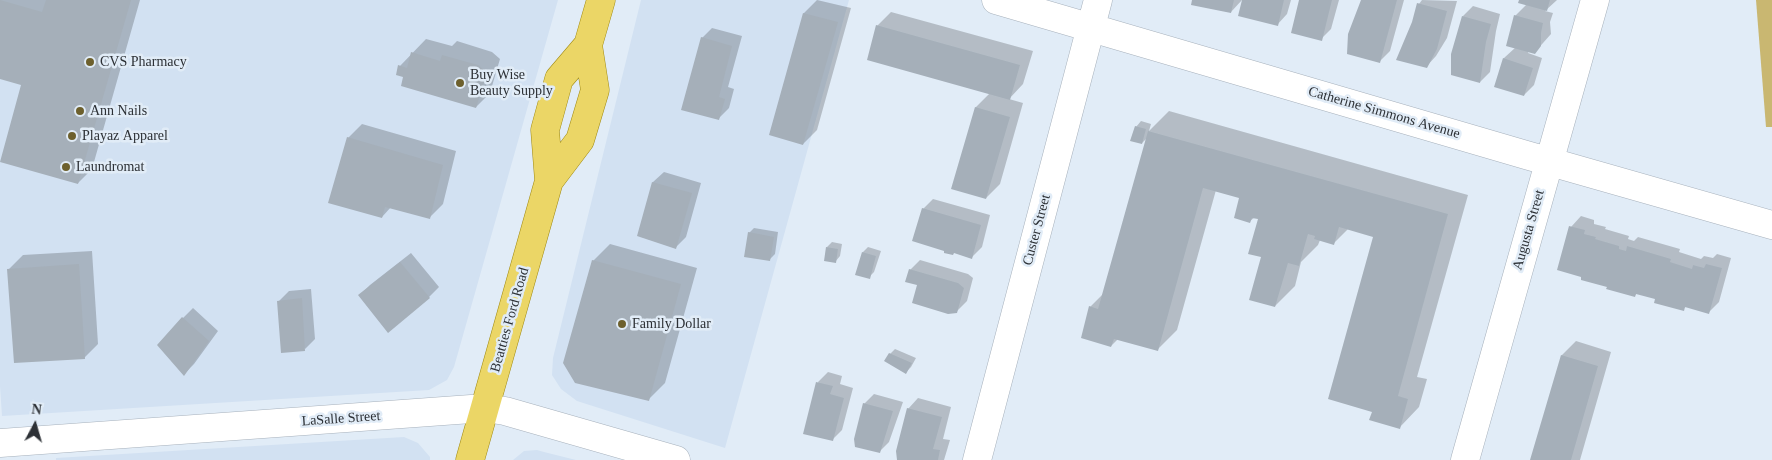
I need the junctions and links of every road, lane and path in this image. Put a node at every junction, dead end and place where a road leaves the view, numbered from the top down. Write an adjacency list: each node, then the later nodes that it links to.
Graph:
1 (601, 0): 6 (main road, Beatties Ford Road)
2 (996, 0): 5 (street, Catherine Simmons Avenue)
3 (1098, 0): 5 (street, Custer Street)
4 (1595, 0): 7 (street, Augusta Street)
5 (1090, 27): 7 (street, Catherine Simmons Avenue); 15 (street, Custer Street)
6 (588, 45): 8 (main road, Beatties Ford Road); 8 (main road, Beatties Ford Road)
7 (1549, 162): 9 (street, Catherine Simmons Avenue); 16 (street, Augusta Street)
8 (550, 181): 10 (main road, Beatties Ford Road)
9 (1772, 225)
10 (485, 408): 12 (street, LaSalle Street); 13 (main road, Beatties Ford Road); 14 (street, LaSalle Street)
11 (0, 443): 12 (street, LaSalle Street)
12 (44, 450)
13 (470, 460)
14 (676, 460)
15 (977, 460)
16 (1465, 460)

